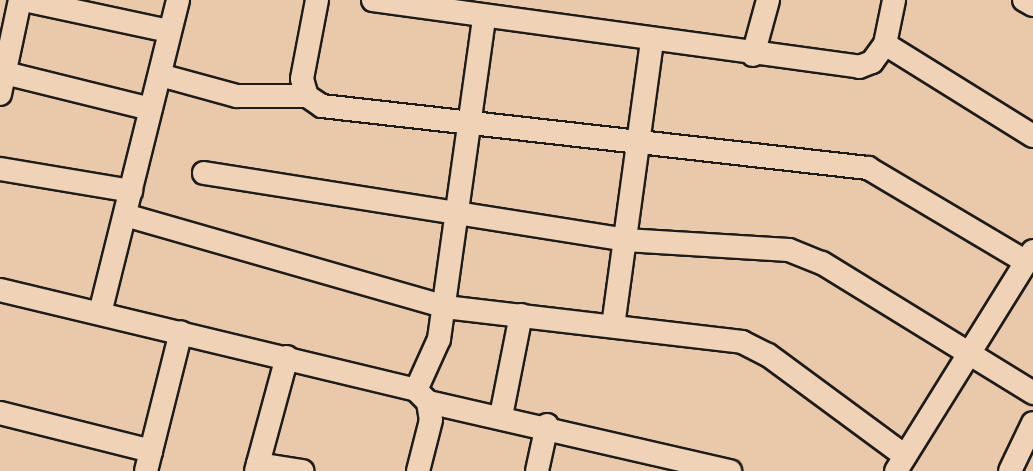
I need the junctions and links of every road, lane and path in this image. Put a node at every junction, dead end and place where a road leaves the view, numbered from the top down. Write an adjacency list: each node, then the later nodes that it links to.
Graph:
1 (22, 0): 10 (street); 15 (street)
2 (178, 0): 10 (street)
3 (317, 0): 16 (street)
4 (373, 0): 9 (street)
5 (768, 0): 13 (street)
6 (894, 0): 12 (street)
7 (1024, 0): 8 (street)
8 (1033, 5)
9 (471, 12): 11 (street); 18 (street)
10 (169, 31): 14 (street)
11 (652, 42): 13 (street); 20 (street)
12 (885, 44): 13 (street); 19 (street)
13 (753, 56)
14 (160, 75): 16 (street); 17 (street)
15 (2, 83): 17 (street)
16 (307, 96): 18 (street)
17 (151, 110): 23 (street)
18 (470, 121): 20 (street); 24 (street)
19 (1033, 136)
20 (638, 144): 26 (street); 27 (street)
21 (0, 169): 23 (street)
22 (204, 172): 24 (street)
23 (131, 191): 25 (street)
24 (461, 211): 26 (street); 29 (street)
25 (125, 215): 29 (street); 30 (street)
26 (625, 240): 32 (street); 34 (street)
27 (1029, 256): 34 (street)
28 (0, 290): 30 (street)
29 (445, 307): 31 (street); 37 (street)
30 (100, 313): 33 (street)
31 (521, 315): 32 (street); 39 (street)
32 (613, 326): 44 (street)
33 (181, 332): 35 (street); 43 (street)
34 (969, 354): 36 (street); 44 (street)
35 (287, 357): 37 (street); 45 (street)
36 (1033, 393)
37 (422, 396): 39 (street); 47 (street)
38 (0, 413): 43 (street)
39 (501, 416): 41 (street)
40 (1033, 423): 42 (street)
41 (547, 425): 48 (street); 49 (street)
42 (1028, 450): 50 (street)
43 (149, 461)
44 (901, 464)
45 (257, 467): 46 (street)
46 (302, 471)
47 (418, 471)
48 (537, 471)
49 (730, 471)
50 (1010, 471)

